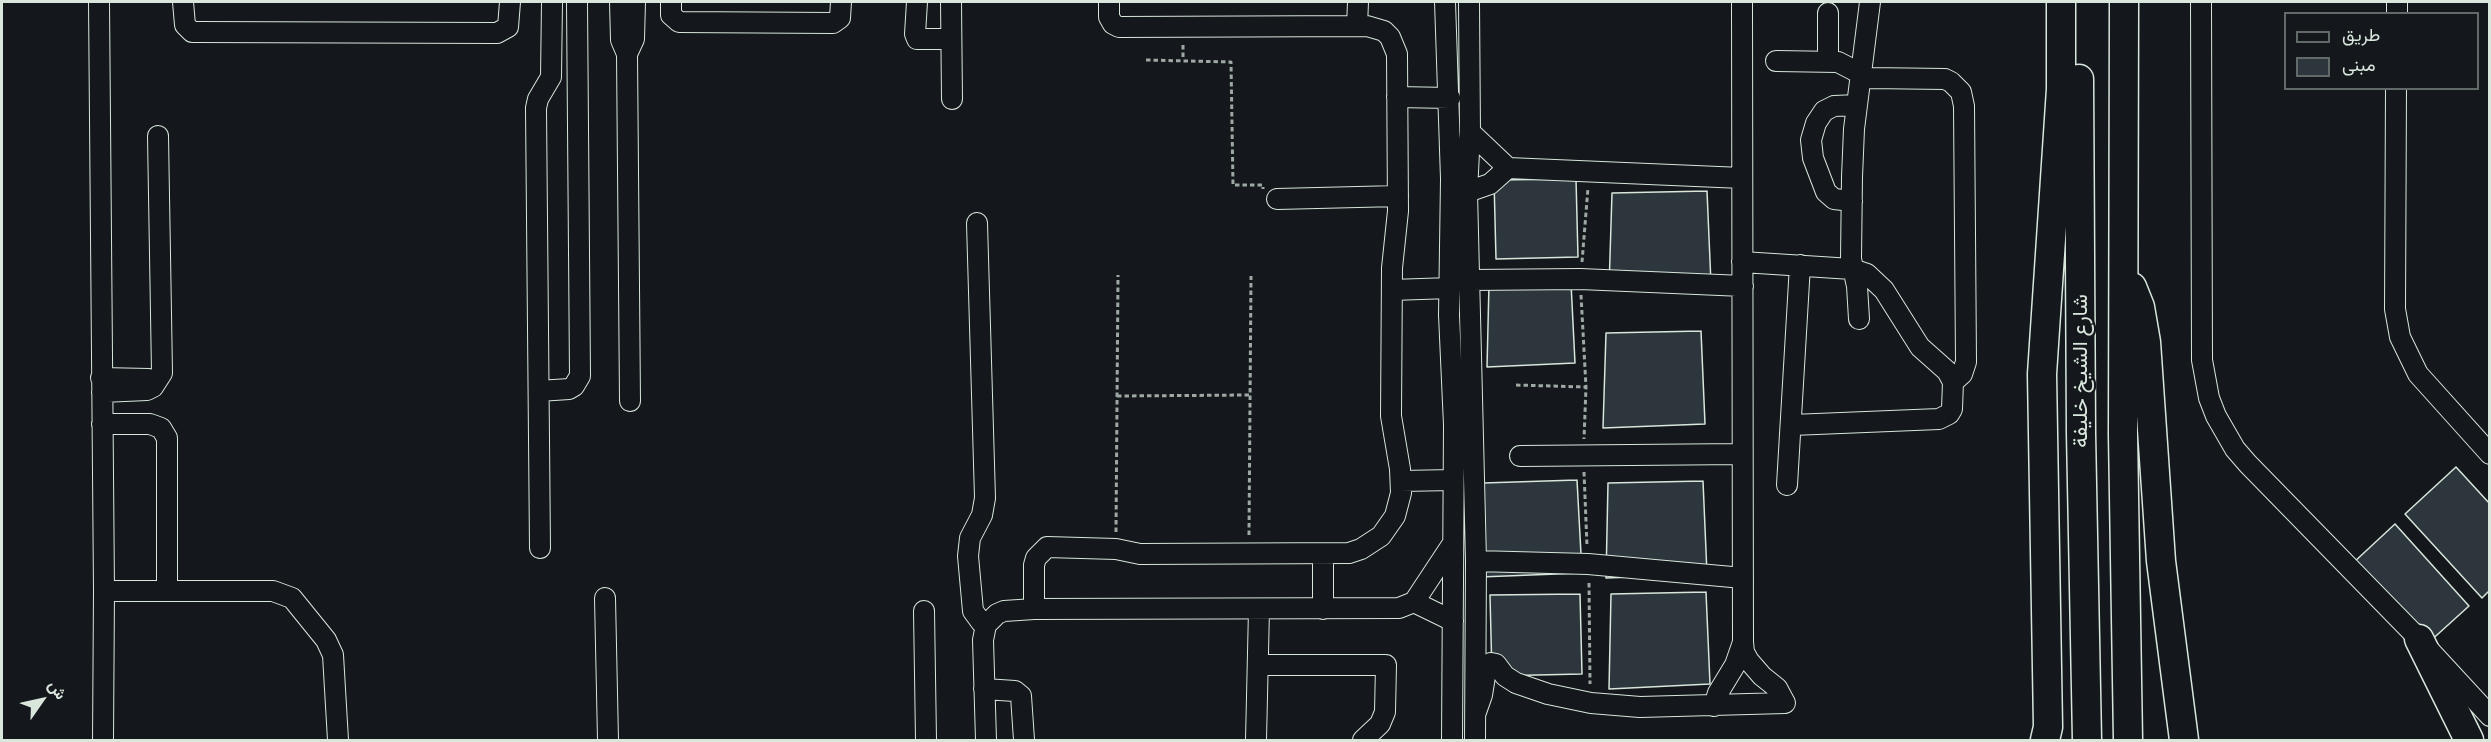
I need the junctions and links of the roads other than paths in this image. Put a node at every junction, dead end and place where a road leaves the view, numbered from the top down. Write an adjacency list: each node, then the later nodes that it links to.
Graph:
1 (99, 2): 54 (street)
2 (183, 2): 3 (street)
3 (510, 2)
4 (552, 2): 55 (street)
5 (577, 2): 55 (street)
6 (620, 2): 25 (street)
7 (636, 2): 25 (street)
8 (671, 2): 9 (street)
9 (841, 2)
10 (917, 2): 24 (street)
11 (951, 2): 24 (street)
12 (1109, 2): 23 (street)
13 (1358, 2): 23 (street)
14 (1445, 2): 31 (street)
15 (1468, 2): 35 (street)
16 (1742, 2): 38 (street)
17 (1870, 2): 28 (street)
18 (2061, 2): 99 (highway)
19 (2078, 2): 100 (highway, شارع الشيخ خليفة)
20 (2124, 2): 47 (highway, شارع الشيخ خليفة)
21 (2201, 2): 80 (street)
22 (1828, 13): 27 (street)
23 (1357, 26): 30 (street)
24 (951, 39): 32 (street)
25 (627, 54): 56 (street)
26 (1776, 61): 27 (street)
27 (1828, 62): 28 (street)
28 (1862, 75): 33 (street); 53 (street)
29 (2396, 90): 60 (street)
30 (1397, 98): 31 (street); 40 (street)
31 (1450, 98): 34 (street)
32 (952, 99)
33 (1857, 105): 42 (street); 42 (street)
34 (1450, 132): 39 (street); 50 (street)
35 (1470, 132): 37 (street); 39 (street)
36 (158, 136): 54 (street)
37 (1508, 168): 38 (street); 39 (street)
38 (1742, 178): 44 (street)
39 (1467, 192): 48 (street)
40 (1398, 196): 41 (street); 51 (street)
41 (1277, 199)
42 (1852, 201): 46 (street)
43 (977, 223): 79 (street)
44 (1742, 262): 45 (street); 49 (street)
45 (1800, 265): 46 (street); 58 (street)
46 (1852, 268): 52 (street); 53 (street)
47 (2123, 273): 101 (highway, شارع الشيخ خليفة); 102 (highway)
48 (1471, 280): 49 (street); 68 (street)
49 (1743, 286): 59 (street)
50 (1450, 288): 51 (street); 62 (street)
51 (1392, 290): 63 (street)
52 (1859, 319)
53 (1953, 382): 58 (street)
54 (101, 385): 57 (street)
55 (539, 391): 66 (street)
56 (630, 401)
57 (102, 424): 70 (street); 71 (street)
58 (1792, 425): 64 (street)
59 (1741, 454): 61 (street); 69 (street)
60 (2490, 454)
61 (1520, 456)
62 (1453, 480): 63 (street); 65 (street)
63 (1401, 481): 67 (street)
64 (1787, 485)
65 (1451, 546): 73 (street); 78 (street)
66 (540, 548)
67 (1323, 554): 74 (street); 76 (street)
68 (1476, 561): 69 (street); 85 (street)
69 (1743, 578): 81 (street)
70 (167, 590): 71 (street); 89 (street)
71 (104, 591): 88 (street)
72 (605, 598): 90 (street)
73 (1414, 602): 76 (street); 78 (street)
74 (1034, 609): 75 (street); 79 (street)
75 (1259, 609): 76 (street); 82 (street)
76 (1323, 609)
77 (924, 611): 91 (street)
78 (1454, 621): 87 (street)
79 (987, 625): 83 (street)
80 (2419, 639): 86 (street); 103 (highway)
81 (1743, 642): 84 (street); 84 (street)
82 (1258, 665): 94 (street); 95 (street)
83 (984, 688): 92 (street); 93 (street)
84 (1714, 706): 85 (street)
85 (1476, 712): 98 (street)
86 (2490, 716)
87 (1453, 718): 96 (street); 97 (street)
88 (103, 741)
89 (338, 741)
90 (608, 741)
91 (926, 741)
92 (986, 741)
93 (1024, 741)
94 (1256, 741)
95 (1363, 741)
96 (1435, 741)
97 (1452, 741)
98 (1475, 741)
99 (2045, 741)
100 (2087, 741)
101 (2128, 741)
102 (2184, 741)
103 (2469, 741)

